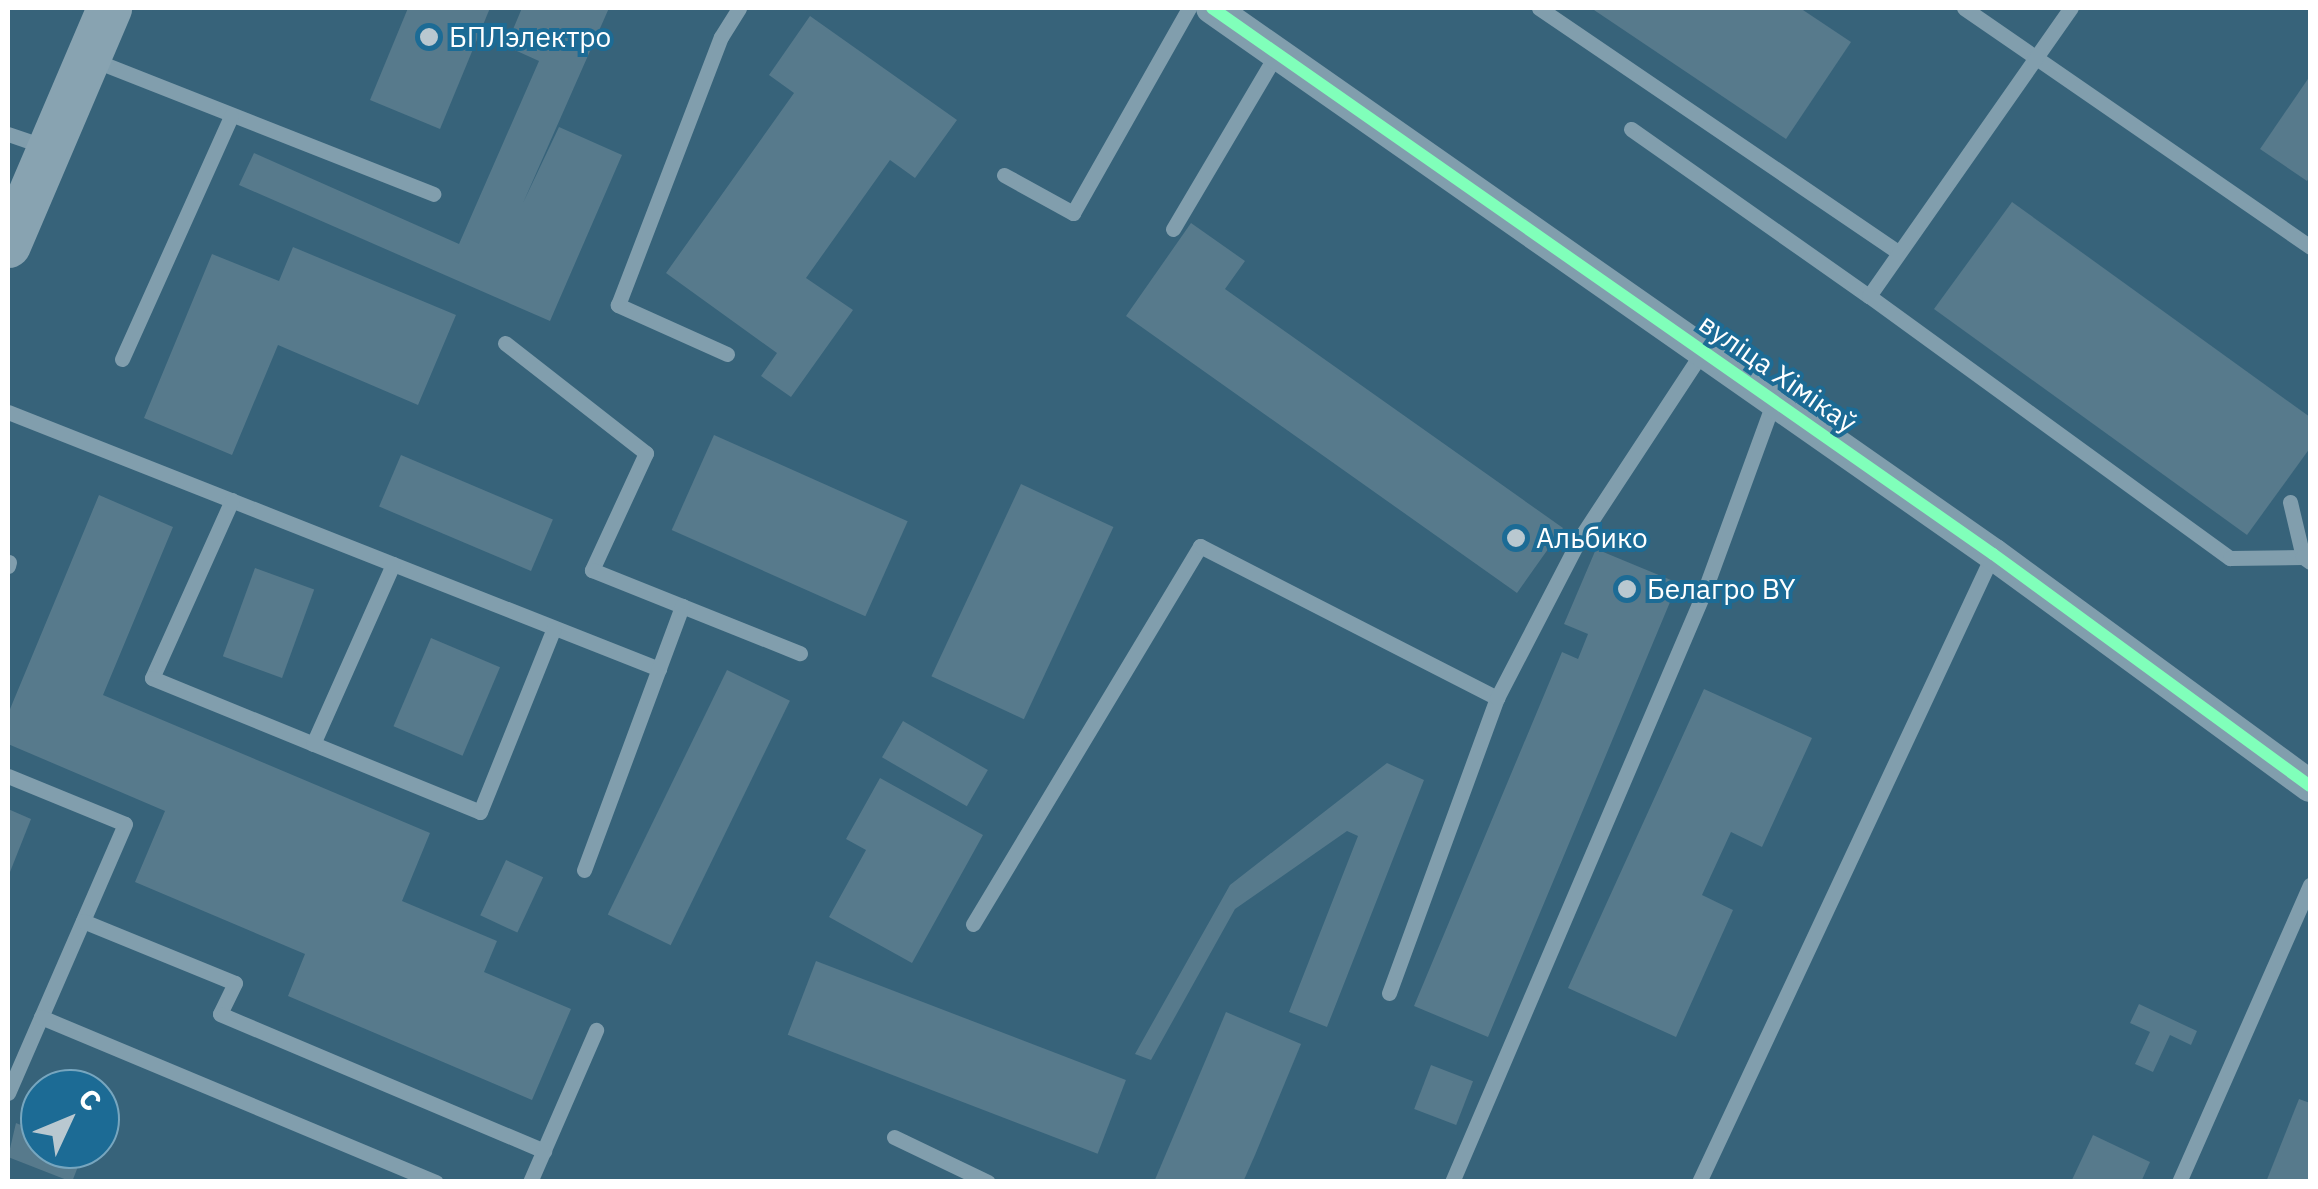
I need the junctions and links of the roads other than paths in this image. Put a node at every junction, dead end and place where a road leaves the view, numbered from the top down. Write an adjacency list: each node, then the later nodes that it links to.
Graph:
1 (109, 8): 9 (main road)
2 (739, 8): 23 (lane)
3 (1189, 8): 14 (lane)
4 (1212, 8): 8 (street, вуліца Хімікаў)
5 (1540, 8): 19 (lane)
6 (1964, 8): 10 (lane)
7 (2071, 8): 10 (lane)
8 (1277, 54): 16 (lane); 22 (street, вуліца Хімікаў)
9 (87, 57): 11 (lane); 13 (main road)
10 (2038, 58): 18 (lane); 19 (lane)
11 (231, 116): 15 (lane); 24 (lane)
12 (1631, 129): 20 (lane)
13 (28, 141): 17 (main road)
14 (1004, 175)
15 (433, 194)
16 (1173, 229)
17 (8, 245)
18 (2310, 247)
19 (1897, 251): 20 (lane)
20 (1869, 296): 30 (lane)
21 (505, 342): 32 (lane)
22 (1703, 351): 25 (street, вуліца Хімікаў); 36 (lane)
23 (727, 354)
24 (122, 359)
25 (1774, 401): 29 (street, вуліца Хімікаў); 53 (lane)
26 (8, 412): 27 (lane)
27 (232, 500): 31 (lane); 37 (lane)
28 (2290, 502): 30 (lane)
29 (1992, 554): 39 (street, вуліца Хімікаў); 54 (lane)
30 (2307, 560)
31 (393, 564): 33 (lane); 37 (lane)
32 (682, 606): 34 (lane); 35 (lane)
33 (554, 628): 35 (lane); 37 (lane)
34 (800, 654)
35 (659, 669): 40 (lane)
36 (1496, 698): 43 (lane); 44 (lane)
37 (312, 744)
38 (8, 776): 42 (lane)
39 (2310, 786)
40 (584, 870)
41 (2310, 885): 55 (lane)
42 (83, 920): 45 (lane); 49 (lane)
43 (973, 924)
44 (1390, 993)
45 (41, 1017): 47 (lane); 50 (lane)
46 (596, 1030): 49 (lane)
47 (8, 1093)
48 (894, 1137): 52 (lane)
49 (544, 1150): 51 (lane)
50 (436, 1182)
51 (530, 1182)
52 (988, 1182)
53 (1452, 1182)
54 (1698, 1182)
55 (2179, 1182)

